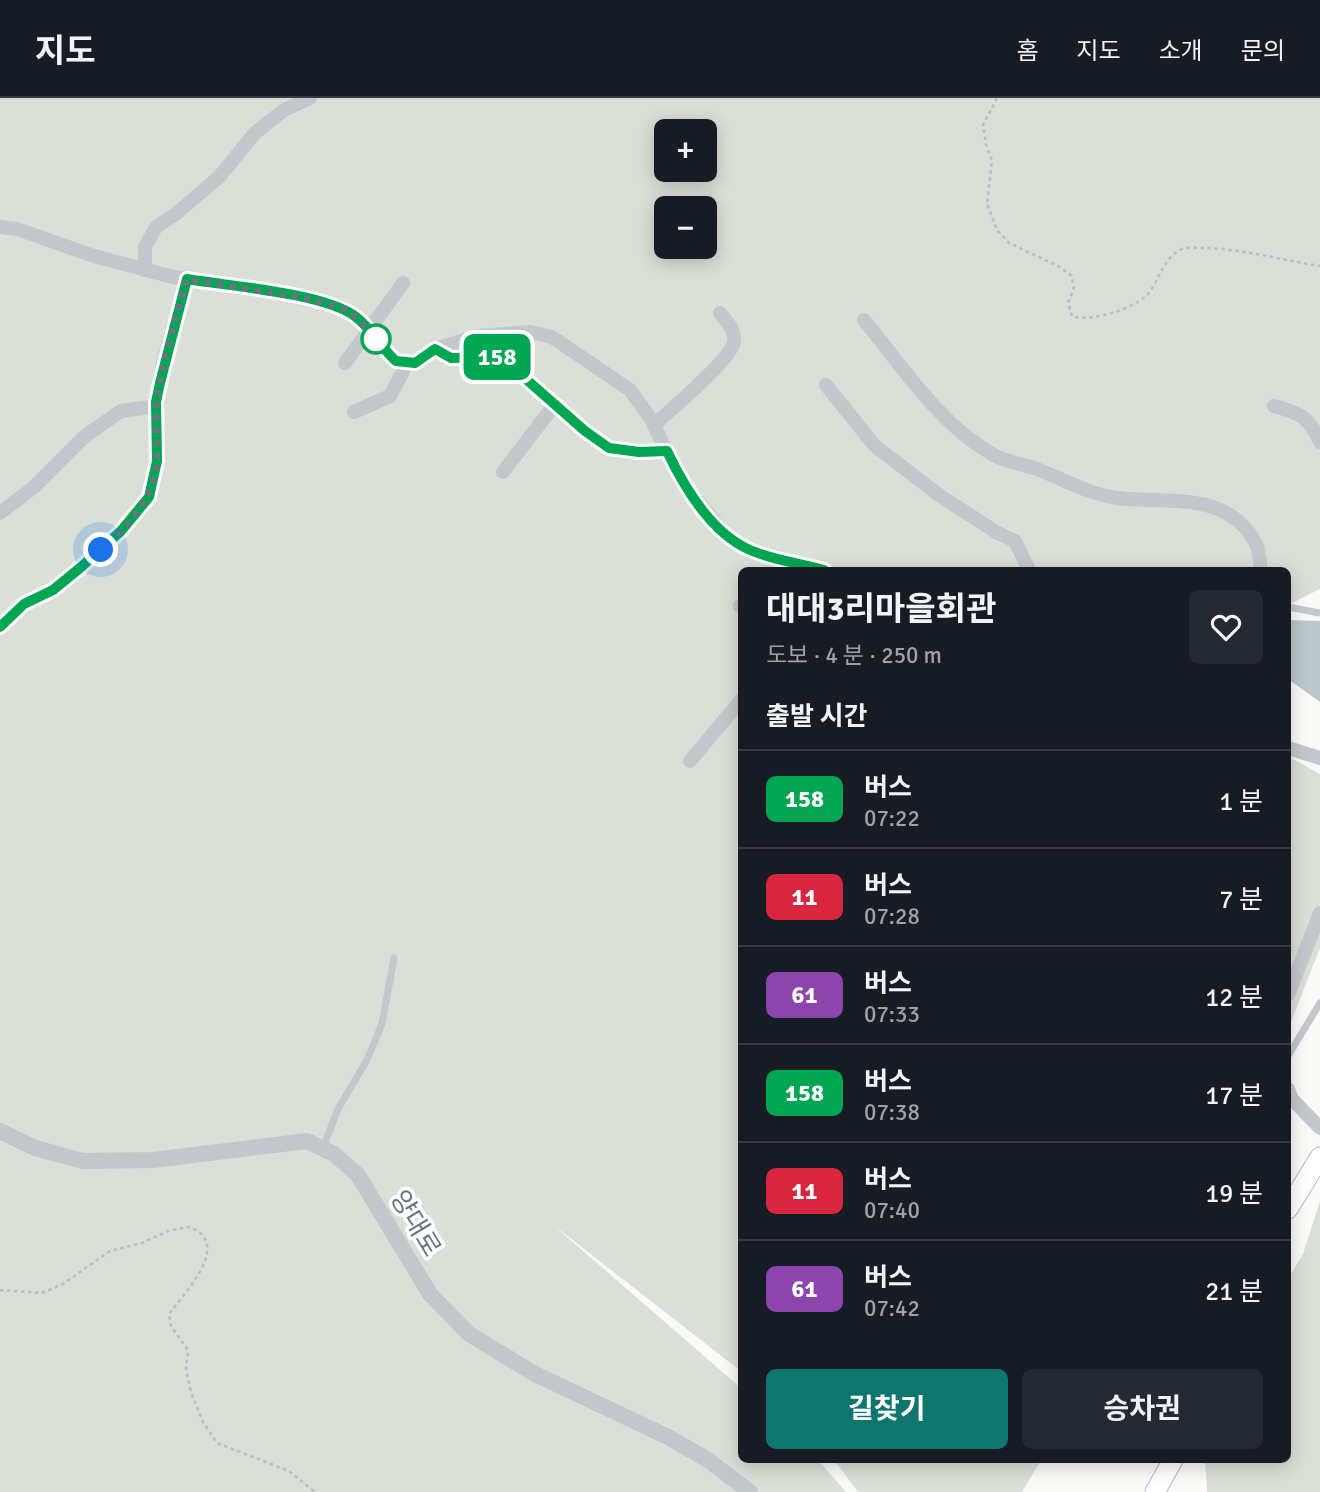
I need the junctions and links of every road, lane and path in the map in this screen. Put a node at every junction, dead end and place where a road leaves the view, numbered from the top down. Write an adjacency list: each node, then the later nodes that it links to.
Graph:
1 (310, 98): 5 (street)
2 (997, 98): 4 (path)
3 (0, 227): 5 (street)
4 (1320, 266)
5 (145, 270): 6 (street)
6 (187, 279): 10 (street); 16 (street)
7 (403, 283): 10 (street)
8 (720, 313): 19 (street)
9 (864, 320): 26 (street)
10 (368, 329): 12 (street); 13 (street)
11 (435, 349): 12 (street); 15 (street); 19 (street)
12 (408, 362): 18 (street)
13 (345, 363)
14 (826, 385): 25 (street)
15 (555, 404): 21 (street); 22 (street)
16 (157, 406): 23 (street); 29 (street)
17 (1274, 407): 20 (street)
18 (354, 412)
19 (654, 425): 21 (street)
20 (1320, 442)
21 (667, 451): 24 (street)
22 (503, 472)
23 (0, 513)
24 (811, 567)
25 (1028, 567)
26 (1261, 567)
27 (1291, 608): 28 (lane)
28 (1320, 613)
29 (0, 627)
30 (738, 704): 33 (street)
31 (1291, 749): 32 (street)
32 (1320, 758)
33 (690, 761)
34 (1320, 913): 36 (street)
35 (394, 958): 42 (lane)
36 (1291, 987)
37 (1320, 1003): 38 (lane)
38 (1291, 1051)
39 (1291, 1096): 40 (street)
40 (1320, 1128)
41 (0, 1131): 42 (street, 양대로)
42 (323, 1148): 48 (street, 양대로)
43 (1320, 1157): 44 (main road)
44 (1291, 1204)
45 (0, 1290): 47 (path)
46 (1171, 1463): 49 (main road)
47 (315, 1492)
48 (750, 1492)
49 (1156, 1492)

